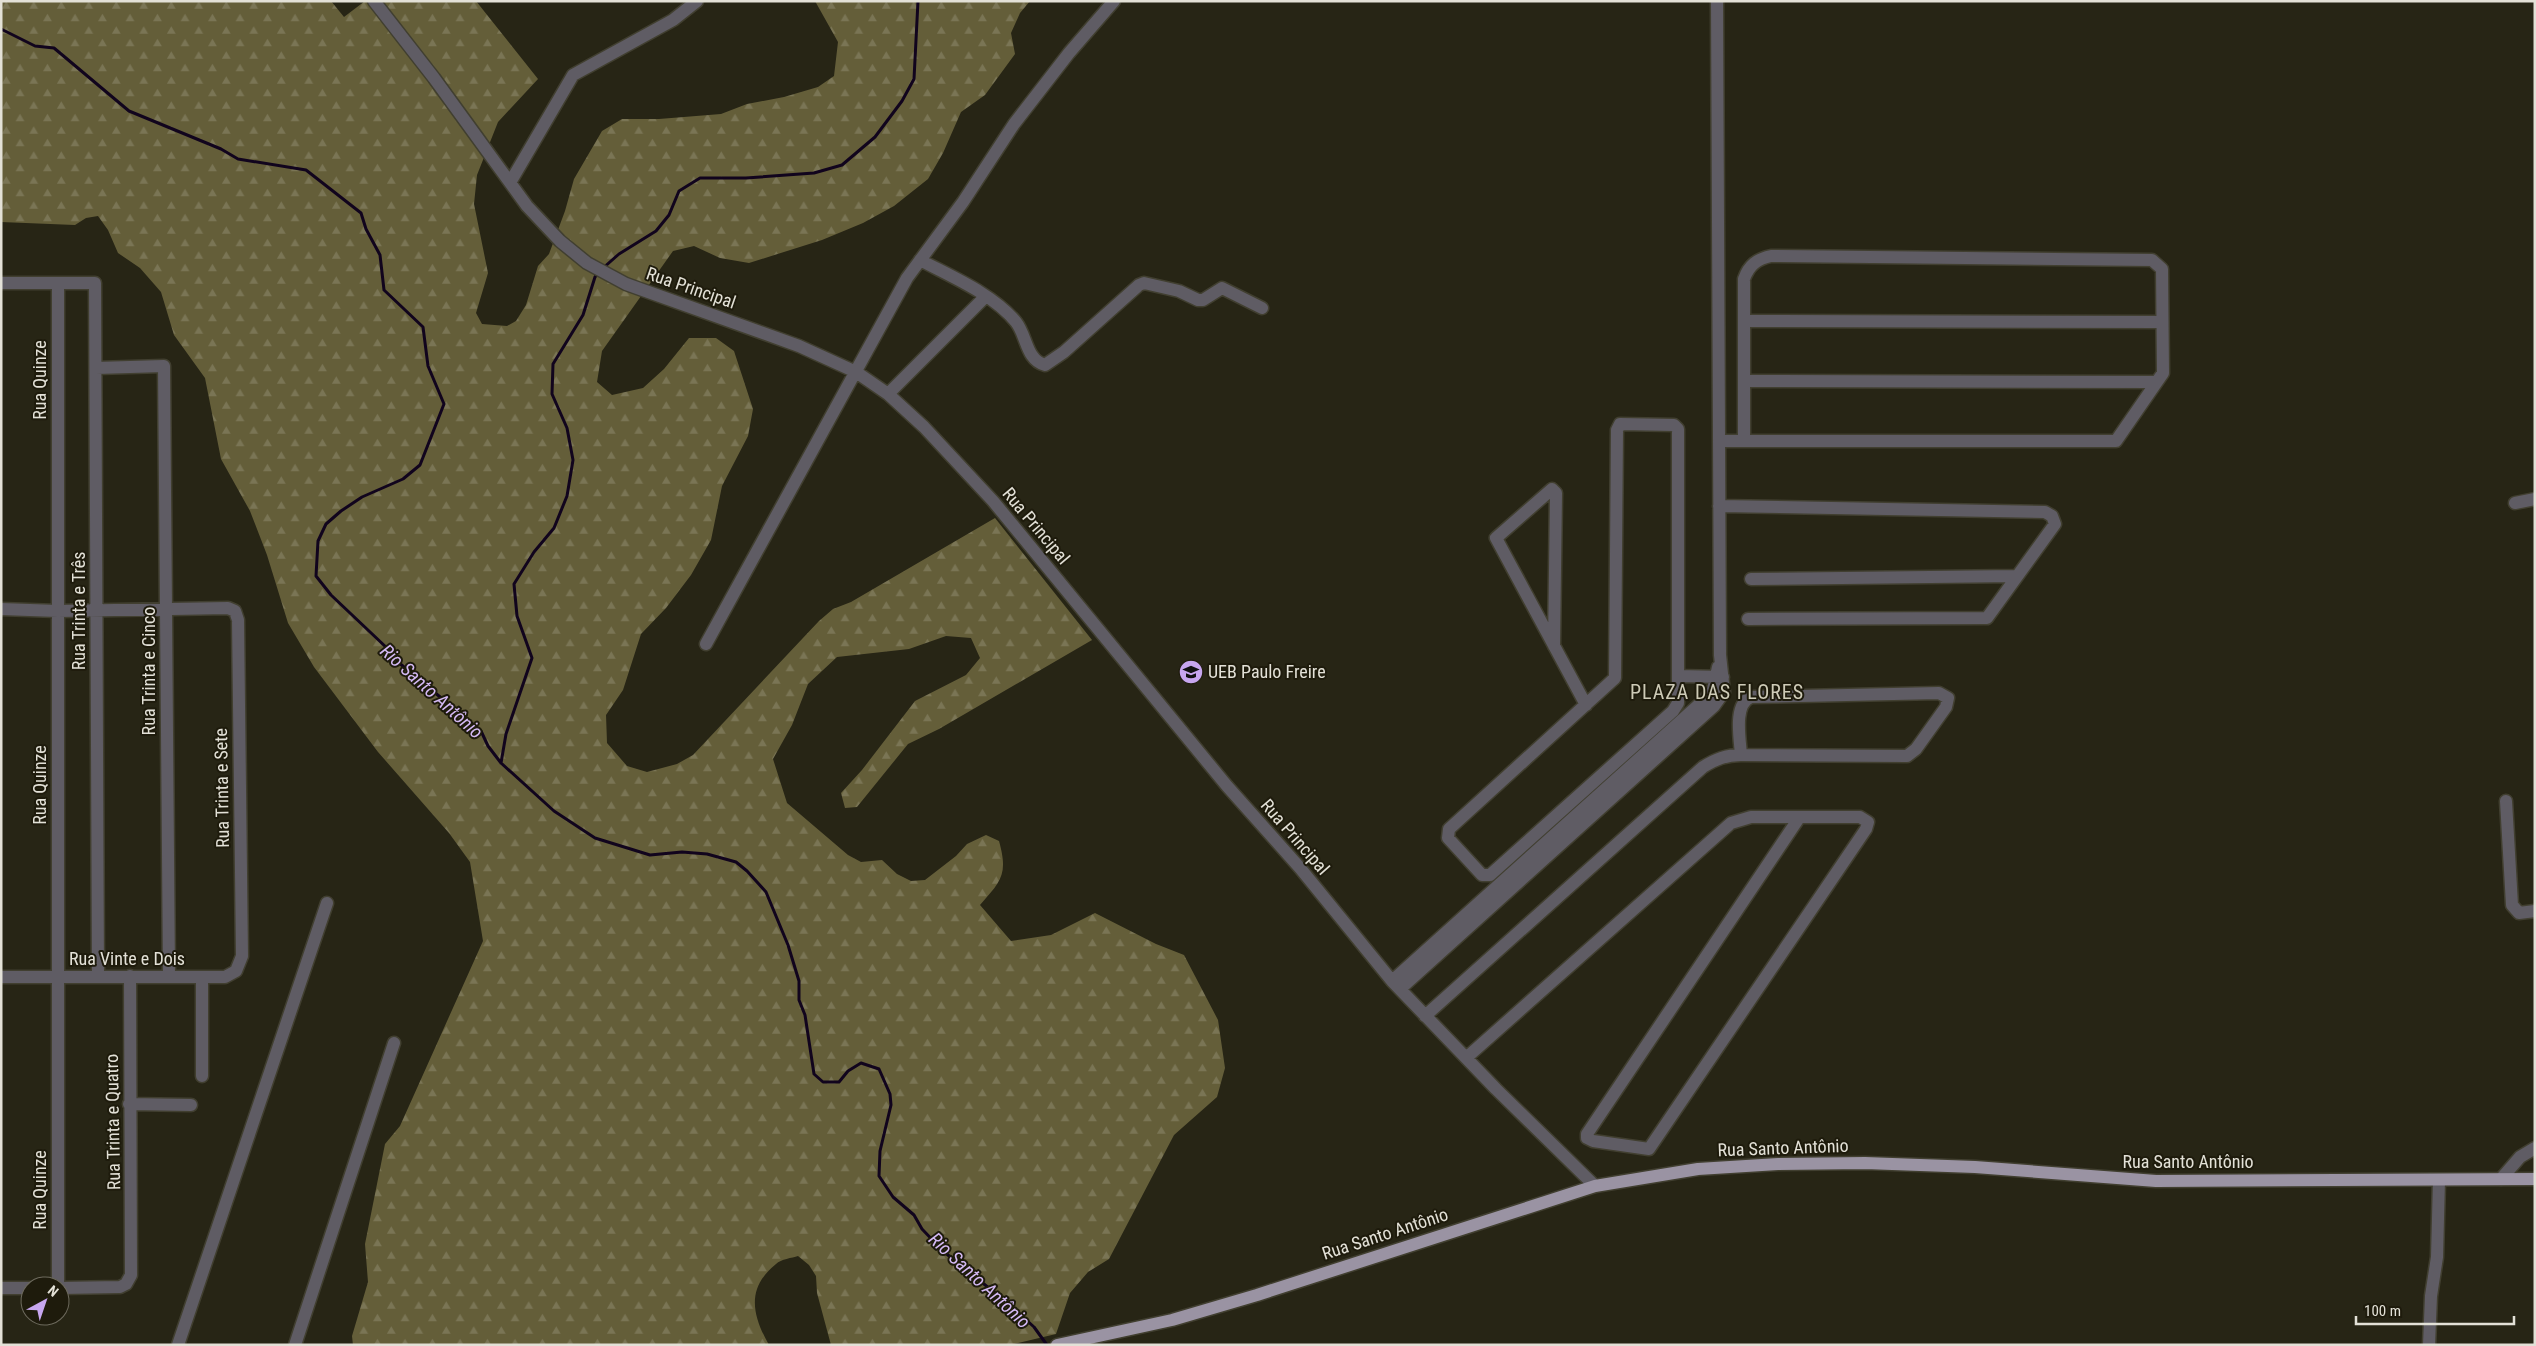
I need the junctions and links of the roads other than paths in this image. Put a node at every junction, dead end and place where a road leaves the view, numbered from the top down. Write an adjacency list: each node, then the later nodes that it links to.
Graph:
1 (374, 1): 5 (street, Rua Principal)
2 (697, 1): 5 (street)
3 (1114, 1): 6 (street)
4 (1717, 1): 18 (street)
5 (511, 181): 14 (street, Rua Principal)
6 (920, 260): 9 (street); 14 (street)
7 (1, 283): 8 (street)
8 (58, 283): 13 (street, Rua Trinta e Três); 27 (street, Rua Quinze)
9 (985, 297): 10 (street); 17 (street)
10 (1262, 308)
11 (1744, 321): 12 (street); 12 (street); 15 (street)
12 (2162, 322): 16 (street)
13 (96, 368): 26 (street, Rua Trinta e Cinco); 28 (street, Rua Trinta e Três)
14 (856, 372): 17 (street, Rua Principal); 30 (street)
15 (1744, 382): 16 (street); 19 (street)
16 (2156, 382): 19 (street)
17 (888, 394): 47 (street, Rua Principal)
18 (1719, 440): 19 (street); 22 (street)
19 (1744, 441)
20 (2535, 500): 21 (street)
21 (2516, 503)
22 (1719, 506): 23 (street); 33 (street)
23 (2017, 576): 24 (street); 29 (street)
24 (1751, 579)
25 (1, 610): 27 (street)
26 (166, 610): 28 (street); 40 (street, Rua Trinta e Sete); 42 (street, Rua Trinta e Cinco)
27 (58, 611): 28 (street); 44 (street, Rua Quinze)
28 (97, 611): 45 (street, Rua Trinta e Três)
29 (1748, 619)
30 (706, 644)
31 (1554, 646): 31 (street); 34 (street)
32 (1678, 676): 33 (street); 34 (street); 34 (street)
33 (1720, 676): 47 (street)
34 (1586, 705)
35 (1741, 755): 35 (street); 48 (street)
36 (2506, 801): 39 (street)
37 (1799, 818): 37 (street); 50 (street)
38 (327, 903): 63 (street)
39 (2535, 911)
40 (242, 956): 46 (street, Rua Vinte e Dois)
41 (130, 976): 42 (street, Rua Vinte e Dois); 45 (street, Rua Vinte e Dois); 52 (street, Rua Trinta e Quatro)
42 (168, 976): 46 (street, Rua Vinte e Dois)
43 (1, 977): 44 (street, Rua Vinte e Dois)
44 (58, 977): 45 (street, Rua Vinte e Dois); 59 (street, Rua Quinze)
45 (98, 977)
46 (202, 977): 51 (street)
47 (1396, 985): 48 (street, Rua Principal)
48 (1425, 1016): 50 (street, Rua Principal)
49 (394, 1043): 64 (street)
50 (1466, 1058): 58 (street, Rua Principal)
51 (202, 1076)
52 (129, 1104): 53 (street); 60 (street, Rua Trinta e Quatro)
53 (192, 1105)
54 (2535, 1148): 55 (street)
55 (2501, 1179): 56 (main road, Rua Santo Antônio); 57 (main road, Rua Santo Antônio)
56 (2535, 1179)
57 (2439, 1180): 58 (main road, Rua Santo Antônio); 66 (street)
58 (1595, 1186): 65 (main road, Rua Santo Antônio)
59 (59, 1276)
60 (70, 1287)
61 (1, 1288): 62 (street)
62 (20, 1288)
63 (178, 1345)
64 (295, 1345)
65 (1057, 1345)
66 (2429, 1345)

